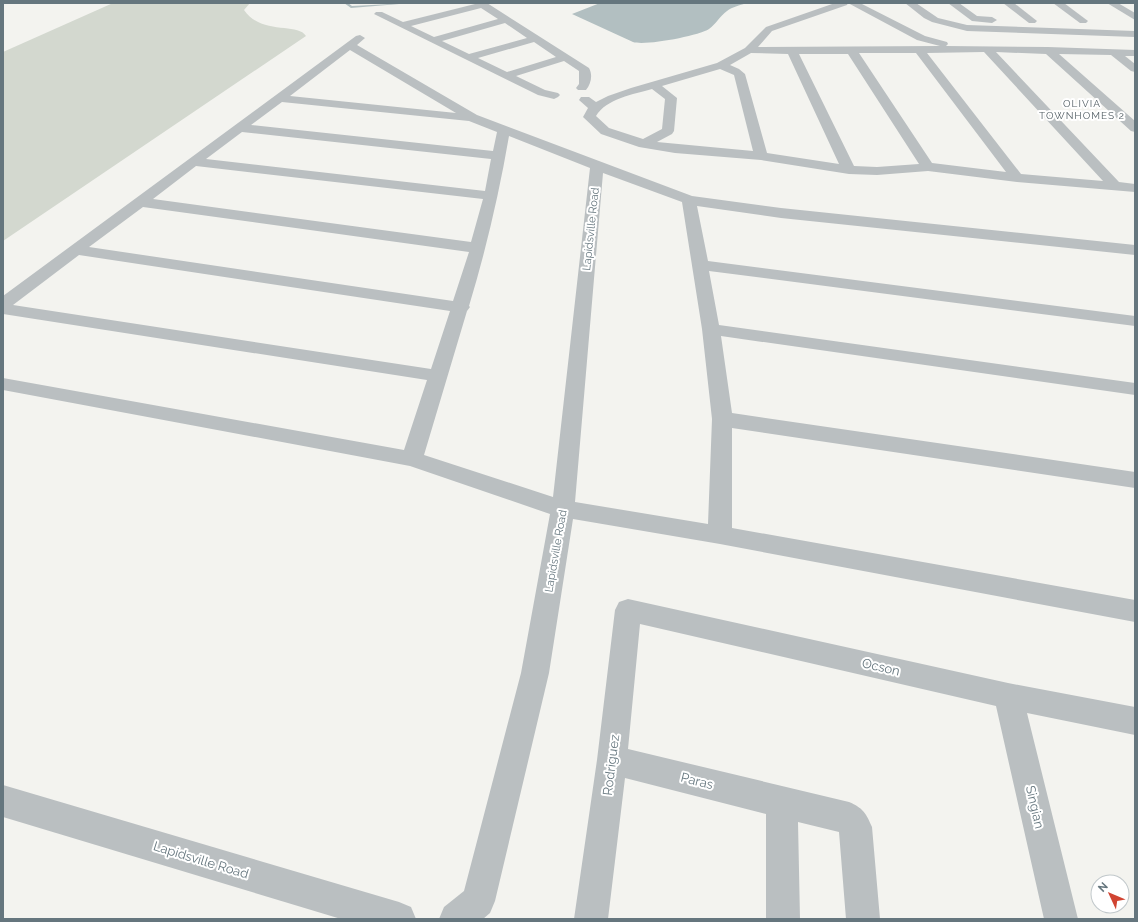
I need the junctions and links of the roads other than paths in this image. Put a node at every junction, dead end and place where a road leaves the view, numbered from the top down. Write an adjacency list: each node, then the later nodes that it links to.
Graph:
1 (844, 3): 21 (street)
2 (853, 3): 19 (street)
3 (910, 3): 16 (street)
4 (953, 3): 11 (street)
5 (1008, 3): 11 (street)
6 (1058, 3): 13 (street)
7 (1112, 3): 14 (street)
8 (482, 4): 10 (street); 15 (street)
9 (379, 14): 15 (street)
10 (506, 20): 17 (street); 18 (street)
11 (1032, 21): 12 (street)
12 (1046, 21)
13 (1069, 21)
14 (1133, 21)
15 (402, 25): 18 (street)
16 (1135, 34)
17 (534, 38): 28 (street); 29 (street)
18 (434, 40): 28 (street)
19 (960, 49): 20 (street); 22 (street)
20 (987, 49): 23 (street); 49 (street)
21 (749, 50): 24 (street); 30 (street)
22 (919, 50): 25 (street); 48 (street)
23 (1048, 50): 26 (street); 39 (street)
24 (792, 51): 25 (street); 47 (street)
25 (852, 51): 46 (street)
26 (1113, 52): 27 (street); 31 (street)
27 (1135, 53)
28 (469, 57): 32 (street)
29 (566, 57): 32 (street); 36 (street)
30 (721, 64): 33 (street); 43 (street)
31 (1135, 69)
32 (506, 75): 34 (street)
33 (654, 85): 36 (street); 41 (street)
34 (562, 90): 36 (street); 36 (street)
35 (279, 98): 37 (street); 37 (street); 38 (street)
36 (588, 98): 41 (street)
37 (473, 118): 40 (street)
38 (240, 128): 42 (street); 44 (street)
39 (1135, 128)
40 (504, 130): 42 (street); 45 (street)
41 (644, 144): 43 (street)
42 (499, 156): 51 (street)
43 (761, 156): 47 (street)
44 (193, 162): 51 (street); 53 (street)
45 (597, 166): 52 (street); 69 (street, Lapidsville Road)
46 (928, 167): 47 (street); 48 (street)
47 (849, 170)
48 (1017, 178): 49 (street)
49 (1116, 186): 50 (street)
50 (1135, 188)
51 (491, 196): 54 (street)
52 (689, 200): 56 (street); 57 (street)
53 (140, 202): 54 (street); 55 (street)
54 (478, 248): 59 (street)
55 (75, 250): 58 (street); 59 (street)
56 (1135, 250)
57 (700, 265): 61 (street); 62 (street)
58 (3, 304)
59 (461, 307): 63 (street)
60 (3, 309): 63 (street)
61 (1135, 321)
62 (711, 329): 65 (street); 66 (street)
63 (438, 376): 67 (street)
64 (3, 384): 67 (street)
65 (1135, 389)
66 (722, 419): 68 (street); 70 (street)
67 (412, 459): 69 (street)
68 (1135, 480)
69 (563, 509): 70 (street); 79 (street, Lapidsville Road)
70 (720, 535): 72 (street)
71 (628, 610): 73 (street, Ocson); 75 (street, Rodriguez)
72 (1135, 611)
73 (1008, 696): 74 (street, Ocson); 83 (street, Singian)
74 (1135, 722)
75 (612, 760): 77 (street, Paras); 80 (street, Rodriguez)
76 (3, 801): 78 (street, Lapidsville Road)
77 (782, 802): 81 (street); 82 (street, Paras)
78 (399, 919)
79 (456, 919)
80 (591, 919)
81 (783, 919)
82 (863, 919)
83 (1061, 919)

